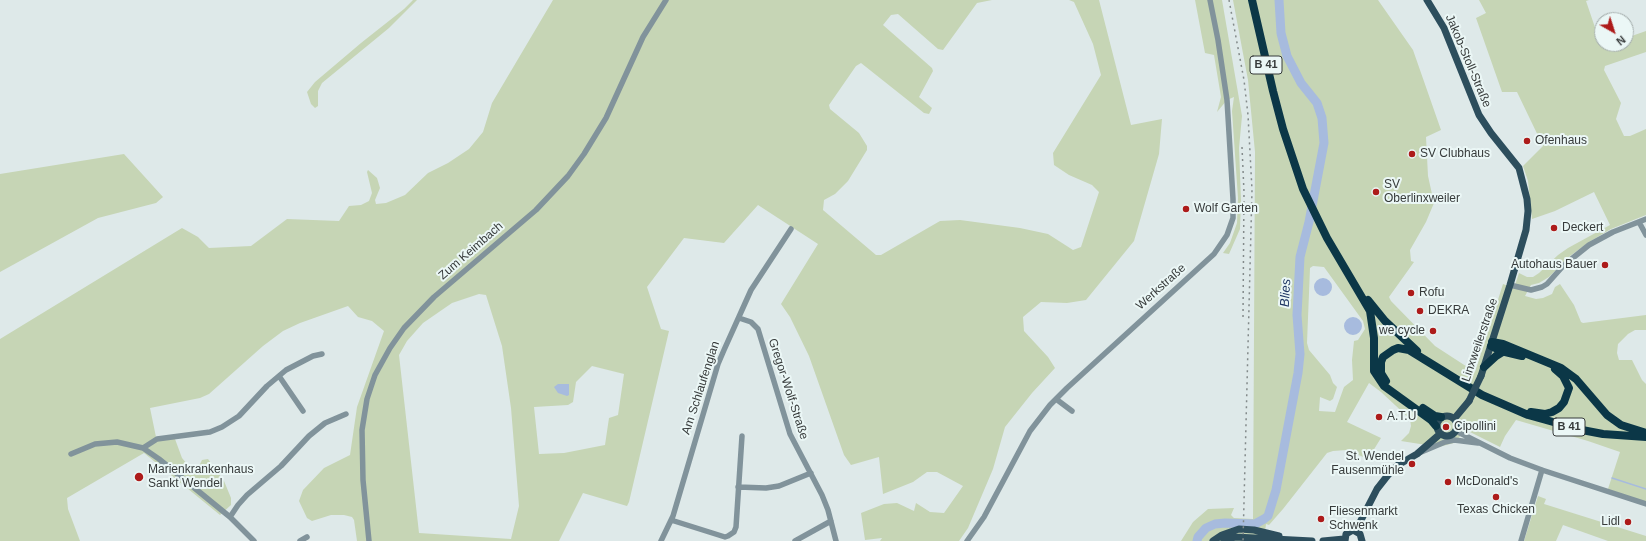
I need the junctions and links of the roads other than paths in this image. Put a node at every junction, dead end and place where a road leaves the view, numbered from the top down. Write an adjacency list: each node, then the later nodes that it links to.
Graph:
1 (666, 0): 47 (street, Zum Keimbach)
2 (1210, 0): 18 (street, Werkstraße)
3 (1252, 0): 9 (highway, B 41)
4 (1427, 0): 10 (main road, Jakob-Stoll-Straße)
5 (1646, 219): 6 (street)
6 (1639, 222): 8 (street); 10 (street)
7 (791, 229): 11 (street, Am Schlaufenglan)
8 (1646, 235)
9 (1348, 274): 17 (highway, B 41); 25 (highway)
10 (1510, 285): 12 (main road, Linxweilerstraße)
11 (739, 318): 35 (street, Gregor-Wolf-Straße); 39 (street, Am Schlaufenglan)
12 (1492, 344): 13 (highway); 15 (main road, Linxweilerstraße); 27 (highway)
13 (1504, 351): 15 (highway); 19 (highway)
14 (322, 354): 16 (street)
15 (1484, 367): 24 (main road, Linxweilerstraße, bridge)
16 (279, 376): 20 (street); 31 (street)
17 (1452, 378): 19 (highway, B 41); 23 (highway)
18 (1056, 399): 21 (street); 51 (street, Werkstraße)
19 (1496, 402): 29 (highway, B 41)
20 (303, 411)
21 (1072, 411)
22 (346, 414): 38 (street)
23 (1441, 417): 24 (main road); 25 (main road)
24 (1454, 419): 26 (main road)
25 (1438, 430): 26 (main road); 33 (main road)
26 (1456, 430): 30 (street)
27 (1646, 433)
28 (742, 436): 36 (street)
29 (1646, 437)
30 (1478, 443): 33 (street); 34 (street)
31 (143, 448): 32 (street); 38 (street)
32 (71, 454)
33 (1417, 454): 41 (main road)
34 (1542, 470): 37 (street); 57 (street)
35 (811, 473): 36 (street); 40 (street, Gregor-Wolf-Straße)
36 (738, 487): 39 (street)
37 (1646, 504)
38 (230, 517): 45 (street)
39 (671, 520): 48 (street, Am Schlaufenglan)
40 (831, 521): 49 (street); 50 (street, Gregor-Wolf-Straße)
41 (1356, 530): 44 (main road); 56 (main road)
42 (307, 537): 46 (street)
43 (1289, 539): 52 (main road); 53 (main road); 54 (main road)
44 (1344, 540): 55 (main road)
45 (254, 541)
46 (300, 541)
47 (369, 541)
48 (661, 541)
49 (795, 541)
50 (836, 541)
51 (967, 541)
52 (1213, 541)
53 (1224, 541)
54 (1312, 541)
55 (1323, 541)
56 (1362, 541)
57 (1521, 541)

